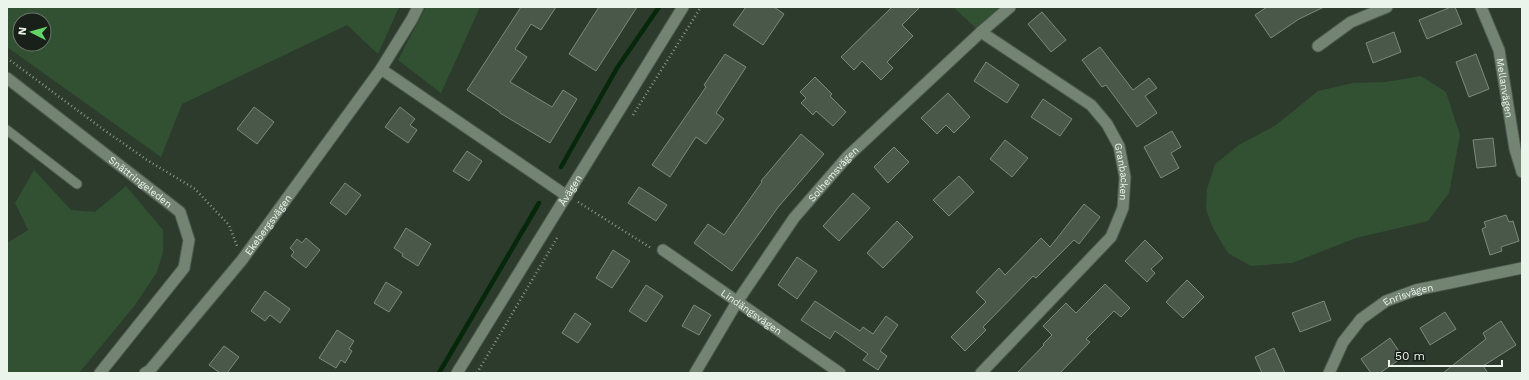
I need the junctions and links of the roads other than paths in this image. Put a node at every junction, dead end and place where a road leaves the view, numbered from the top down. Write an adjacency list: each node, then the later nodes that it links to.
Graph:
1 (418, 7): 8 (street, Ekebergsvägen)
2 (683, 7): 13 (street, Åvägen)
3 (1010, 7): 6 (street, Solhemsvägen)
4 (1388, 7): 7 (street)
5 (1480, 7): 11 (street, Mellanvägen)
6 (980, 32): 16 (street, Solhemsvägen); 22 (street, Granbacken)
7 (1318, 46)
8 (381, 69): 13 (street); 18 (street, Ekebergsvägen)
9 (7, 78): 17 (street, Snättringeleden)
10 (7, 130): 12 (lane)
11 (1522, 172)
12 (77, 184)
13 (567, 196): 19 (street, Åvägen)
14 (663, 250): 16 (street, Lindängsvägen)
15 (1522, 268): 23 (street, Enrisvägen)
16 (736, 302): 20 (street, Solhemsvägen); 21 (street, Lindängsvägen)
17 (100, 373)
18 (145, 373)
19 (457, 373)
20 (695, 373)
21 (840, 373)
22 (981, 373)
23 (1329, 373)

